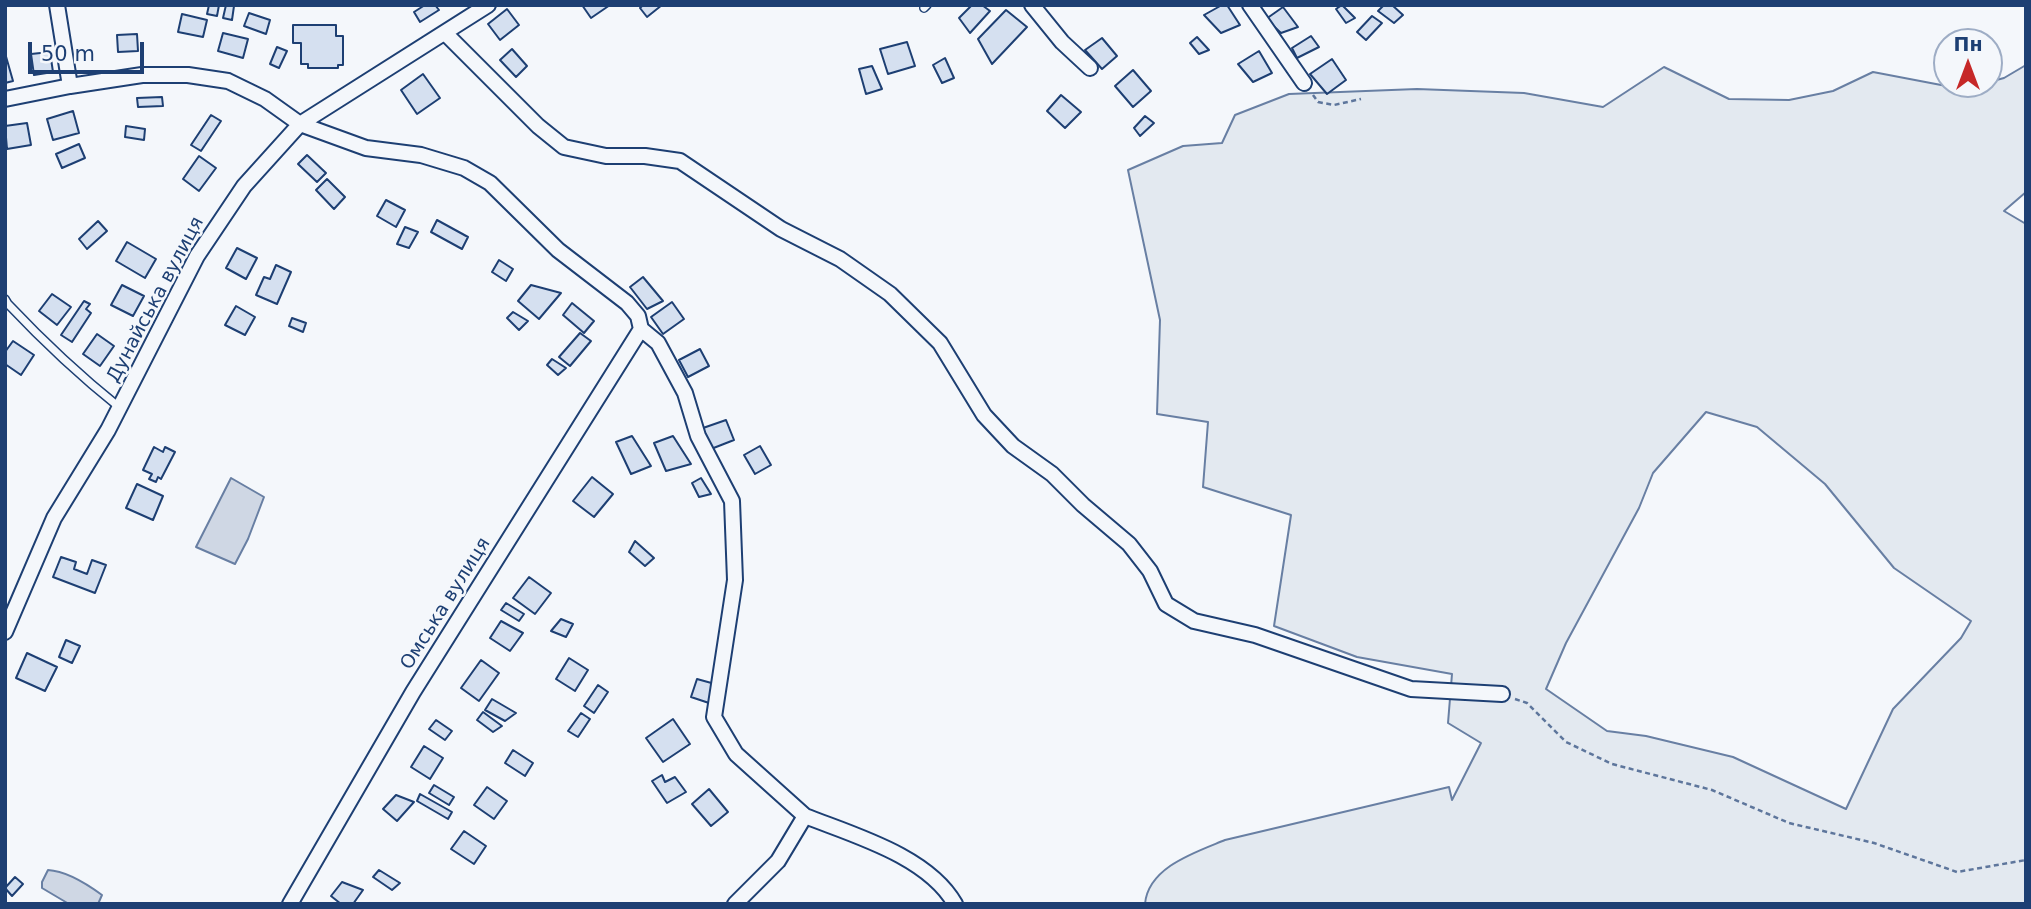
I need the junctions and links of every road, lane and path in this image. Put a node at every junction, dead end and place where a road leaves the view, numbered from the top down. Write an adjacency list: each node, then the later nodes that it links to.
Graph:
1 (57, 5): 8 (street)
2 (488, 5): 5 (street, Дунайська вулиця)
3 (1032, 5): 6 (street)
4 (1250, 5): 7 (street)
5 (445, 33): 11 (street, Дунайська вулиця); 16 (street)
6 (1090, 68)
7 (1304, 83): 10 (path)
8 (70, 86): 9 (street); 11 (street)
9 (5, 99)
10 (1361, 99)
11 (300, 124): 13 (street); 14 (street, Дунайська вулиця)
12 (5, 299): 14 (lane)
13 (641, 330): 17 (street); 19 (street, Омська вулиця)
14 (120, 407): 15 (street, Дунайська вулиця)
15 (5, 632)
16 (1502, 694): 18 (path)
17 (804, 817): 20 (street); 21 (street)
18 (2026, 860)
19 (290, 904)
20 (734, 904)
21 (955, 904)

